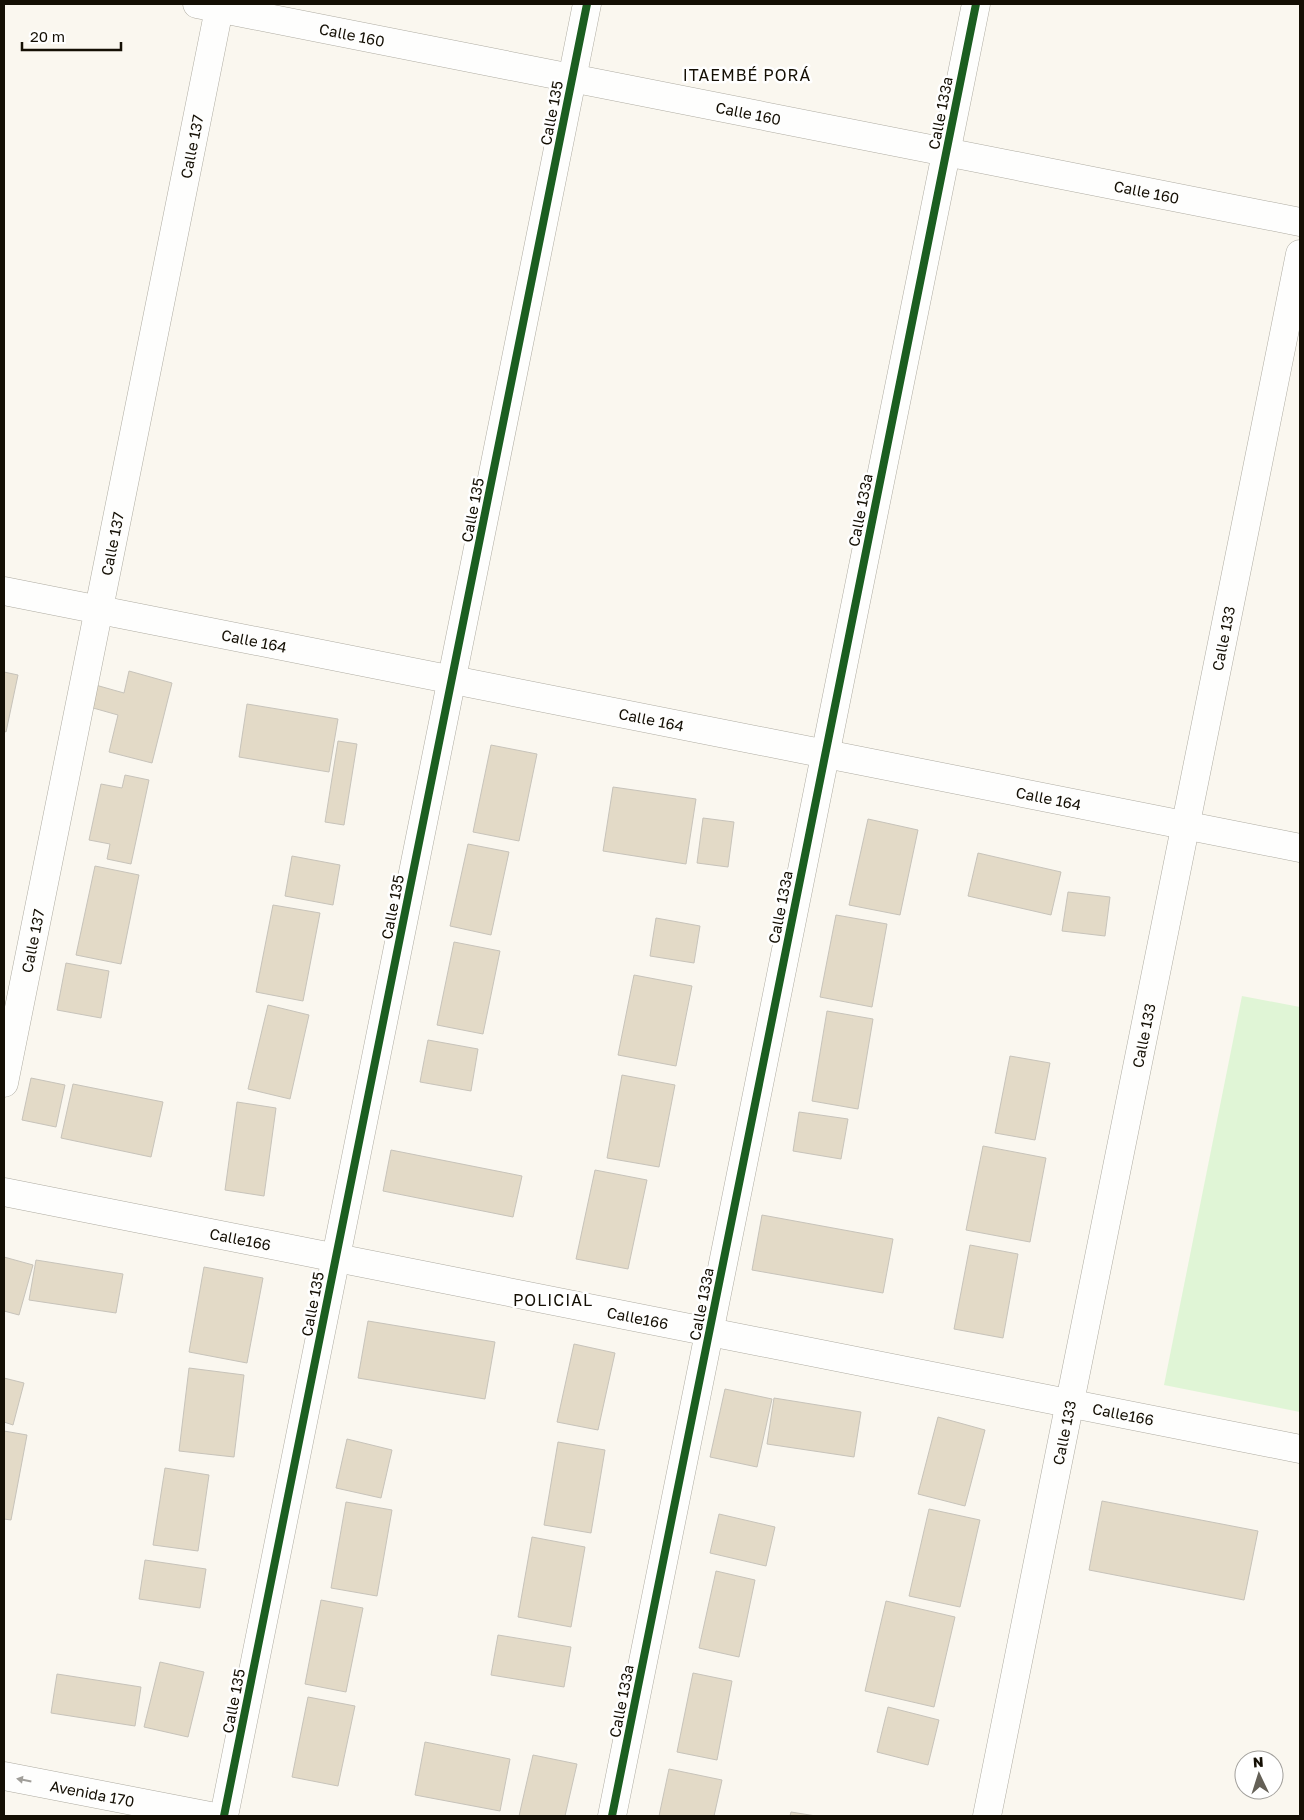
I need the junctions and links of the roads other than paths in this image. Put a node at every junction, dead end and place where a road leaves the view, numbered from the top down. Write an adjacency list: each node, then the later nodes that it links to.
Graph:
1 (587, 4): 4 (street, Calle 135)
2 (976, 4): 5 (street, Calle 133a)
3 (212, 5): 4 (street, Calle 160); 9 (street, Calle 137)
4 (573, 78): 5 (street, Calle 160); 10 (street, Calle 135)
5 (946, 152): 6 (street, Calle 160); 11 (street, Calle 133a)
6 (1300, 222)
7 (1300, 254): 12 (street, Calle 133)
8 (4, 591): 9 (street, Calle 164)
9 (99, 610): 10 (street, Calle 164); 14 (street, Calle 137)
10 (452, 680): 11 (street, Calle 164); 17 (street, Calle 135)
11 (825, 754): 12 (street, Calle 164); 18 (street, Calle 133a)
12 (1186, 825): 13 (street, Calle 164); 19 (street, Calle 133)
13 (1300, 848)
14 (13, 989): 15 (street, Calle 137)
15 (4, 1083)
16 (4, 1192): 17 (street, Calle166)
17 (336, 1258): 18 (street, Calle166); 23 (street, Calle 135)
18 (710, 1332): 19 (street, Calle166); 24 (street, Calle 133a)
19 (1069, 1403): 20 (street, Calle166); 25 (street, Calle 133)
20 (1300, 1449)
21 (4, 1776): 22 (street, Avenida 170, one-way to 21)
22 (210, 1816)
23 (224, 1816)
24 (612, 1816)
25 (987, 1816)

